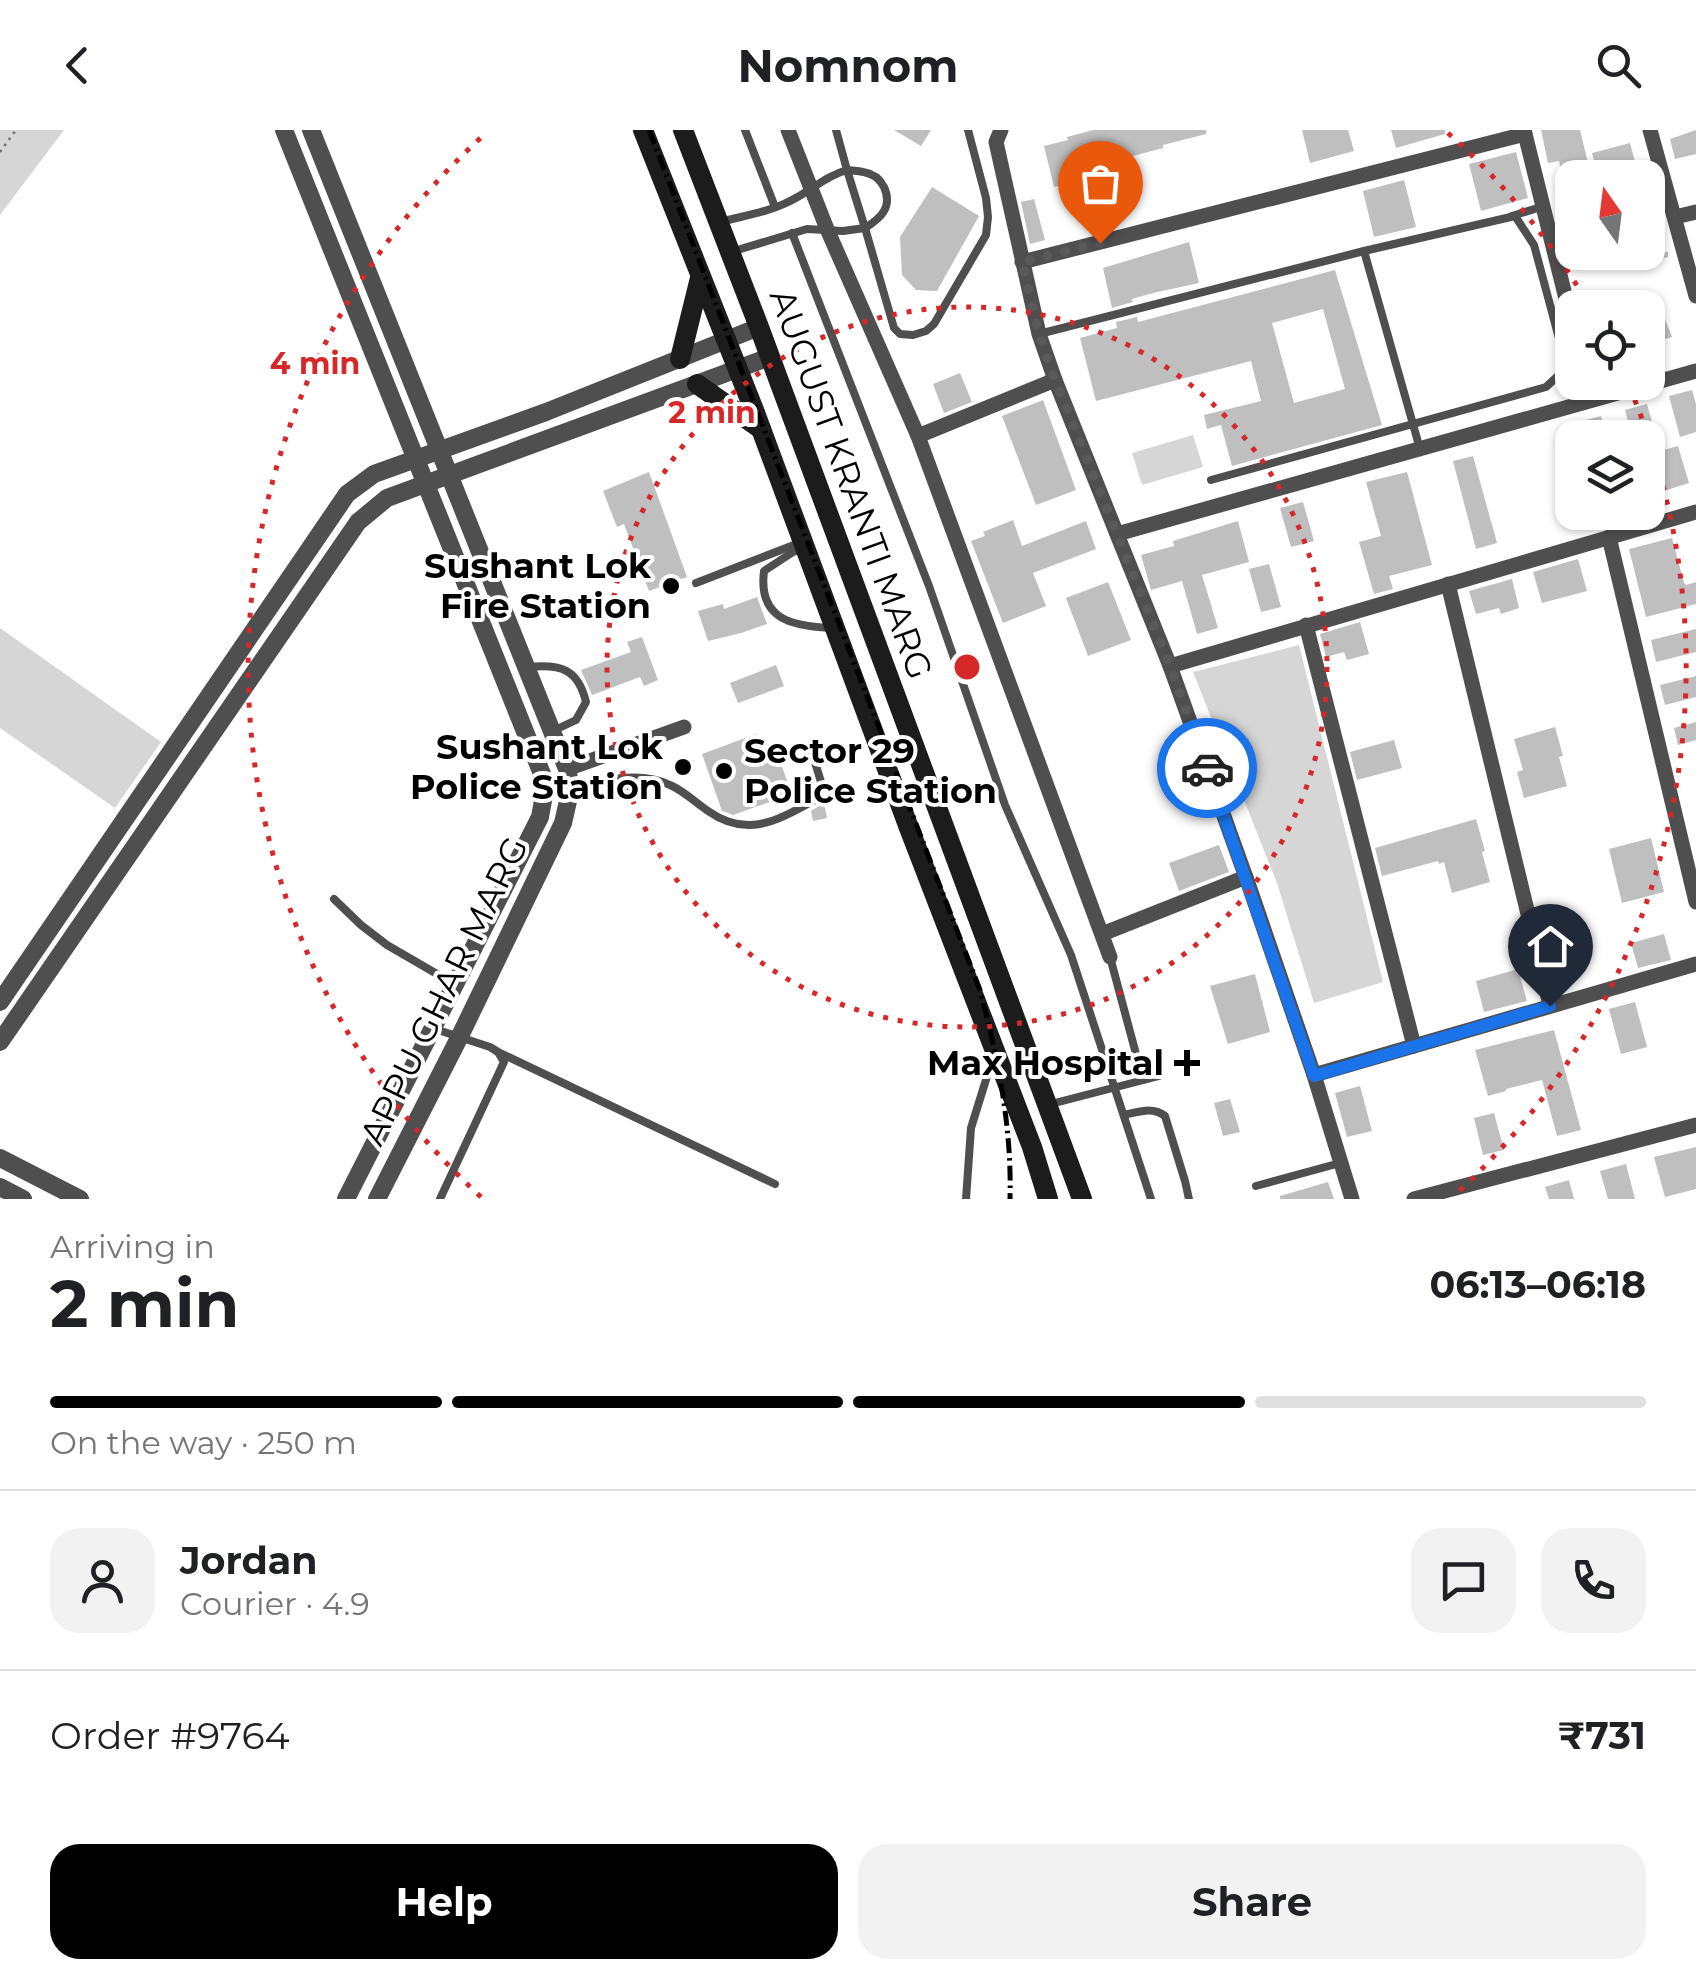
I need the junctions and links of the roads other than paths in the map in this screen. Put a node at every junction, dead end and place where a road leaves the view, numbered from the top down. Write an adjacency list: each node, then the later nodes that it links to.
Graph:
1 (284, 130): 44 (street)
2 (311, 130): 43 (street, APPU GHAR MARG)
3 (643, 130): 26 (main road, AUGUST KRANTI MARG)
4 (683, 130): 19 (main road, AUGUST KRANTI MARG)
5 (745, 130): 15 (lane)
6 (788, 130): 13 (street)
7 (836, 130): 12 (lane)
8 (968, 130): 20 (lane)
9 (1001, 130): 25 (street)
10 (1650, 130): 18 (street)
11 (1525, 132): 14 (street); 25 (street)
12 (847, 170): 13 (lane); 20 (lane); 20 (lane)
13 (810, 189): 15 (lane); 21 (street)
14 (1544, 206): 17 (lane); 27 (street)
15 (774, 207): 19 (lane)
16 (1696, 212): 18 (street)
17 (1512, 216): 23 (lane); 39 (lane)
18 (1675, 217): 28 (street)
19 (718, 222): 24 (main road, AUGUST KRANTI MARG)
20 (864, 228): 21 (lane)
21 (826, 229): 22 (lane); 41 (street)
22 (792, 232): 24 (lane); 83 (lane)
23 (1364, 251): 30 (lane); 39 (lane)
24 (730, 252): 29 (main road, AUGUST KRANTI MARG)
25 (1022, 262): 30 (street)
26 (700, 276): 31 (main road, AUGUST KRANTI MARG); 33 (main road)
27 (1564, 290)
28 (1696, 296)
29 (759, 327): 31 (street); 32 (main road, AUGUST KRANTI MARG)
30 (1039, 334): 36 (street)
31 (726, 341): 33 (street); 34 (main road, AUGUST KRANTI MARG)
32 (770, 356): 34 (street); 84 (main road, AUGUST KRANTI MARG)
33 (680, 359): 43 (street)
34 (737, 369): 37 (street); 40 (main road, AUGUST KRANTI MARG)
35 (1696, 371): 38 (street)
36 (1055, 380): 41 (street); 49 (street)
37 (697, 384): 40 (main road); 45 (street)
38 (1592, 401): 42 (street)
39 (1412, 424): 42 (lane); 46 (lane)
40 (761, 429): 51 (main road, AUGUST KRANTI MARG)
41 (918, 436): 68 (street)
42 (1420, 449): 49 (street)
43 (439, 451): 44 (street); 45 (street, APPU GHAR MARG)
44 (415, 460): 47 (street); 72 (street)
45 (448, 476): 47 (street); 57 (street, APPU GHAR MARG)
46 (1211, 480)
47 (424, 484): 62 (street); 76 (street)
48 (1696, 512): 50 (street)
49 (1117, 534): 56 (street)
50 (1609, 537): 53 (street); 64 (street)
51 (804, 544): 52 (lane); 55 (main road, AUGUST KRANTI MARG); 55 (lane)
52 (696, 583)
53 (1448, 584): 54 (street); 73 (street)
54 (1306, 625): 56 (street); 77 (street)
55 (835, 629): 79 (main road, AUGUST KRANTI MARG)
56 (1170, 666): 65 (street)
57 (525, 667): 59 (street, APPU GHAR MARG); 59 (lane)
58 (684, 727): 61 (street)
59 (552, 732): 61 (street, APPU GHAR MARG)
60 (810, 746): 63 (lane)
61 (567, 769): 63 (street, APPU GHAR MARG)
62 (546, 784): 63 (street); 71 (street, APPU GHAR MARG)
63 (571, 788): 75 (street, APPU GHAR MARG)
64 (1692, 872): 67 (street)
65 (1246, 877): 68 (street); 81 (street)
66 (334, 899): 71 (lane)
67 (1696, 902)
68 (1102, 934): 69 (street)
69 (1110, 956): 82 (lane)
70 (1696, 964): 73 (street)
71 (456, 985): 74 (street, APPU GHAR MARG)
72 (0, 1002)
73 (1550, 1006): 77 (street)
74 (434, 1029): 75 (lane); 94 (street, APPU GHAR MARG)
75 (459, 1038): 78 (lane); 95 (street, APPU GHAR MARG)
76 (0, 1042)
77 (1414, 1046): 81 (street)
78 (498, 1052): 89 (lane); 96 (lane)
79 (995, 1052): 97 (lane); 98 (main road, AUGUST KRANTI MARG)
80 (1159, 1076): 82 (lane)
81 (1314, 1076): 88 (street)
82 (1143, 1080): 83 (lane)
83 (1114, 1087): 84 (lane); 85 (lane)
84 (1046, 1106): 99 (main road, AUGUST KRANTI MARG)
85 (1124, 1116): 100 (lane); 101 (lane)
86 (1696, 1125): 103 (street)
87 (0, 1158): 93 (street)
88 (1340, 1163): 90 (lane); 102 (street)
89 (775, 1184)
90 (1256, 1186)
91 (0, 1187): 92 (street)
92 (23, 1199)
93 (80, 1199)
94 (346, 1199)
95 (377, 1199)
96 (440, 1199)
97 (966, 1199)
98 (1048, 1199)
99 (1082, 1199)
100 (1152, 1199)
101 (1188, 1199)
102 (1352, 1199)
103 (1414, 1199)

